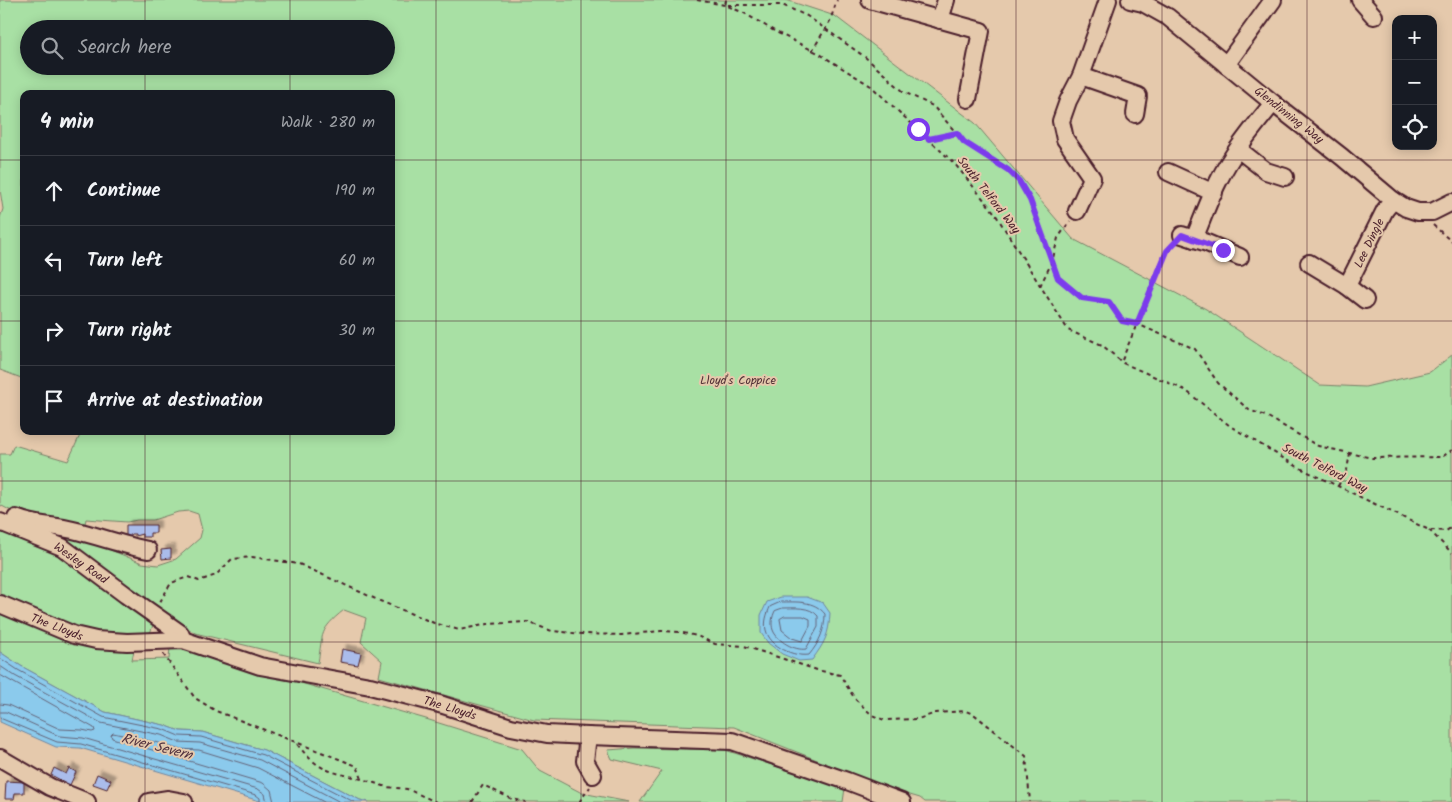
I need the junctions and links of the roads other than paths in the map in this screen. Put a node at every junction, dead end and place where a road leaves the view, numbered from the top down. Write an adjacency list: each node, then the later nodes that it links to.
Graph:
1 (870, 0): 8 (street)
2 (946, 0): 8 (street)
3 (1108, 0): 10 (street)
4 (1130, 0): 9 (street, Glendinning Way)
5 (1273, 0): 9 (street)
6 (1360, 0): 7 (street)
7 (1374, 16)
8 (940, 20): 11 (street)
9 (1226, 65): 12 (street, Glendinning Way)
10 (1081, 76): 13 (street); 20 (street)
11 (968, 98)
12 (1274, 103): 14 (street); 18 (street, Glendinning Way)
13 (1135, 114)
14 (1238, 149): 16 (street); 17 (street)
15 (1168, 172): 17 (street)
16 (1285, 177)
17 (1214, 193): 21 (street)
18 (1393, 200): 19 (street, Glendinning Way); 23 (street, Lee Dingle)
19 (1452, 202)
20 (1077, 211)
21 (1240, 257)
22 (1309, 263): 23 (street)
23 (1347, 286): 24 (street)
24 (1365, 300)
25 (0, 510): 27 (street)
26 (0, 522): 29 (street, Wesley Road)
27 (148, 550)
28 (0, 604): 30 (street, The Lloyds)
29 (154, 613): 30 (street); 31 (street, Wesley Road)
30 (153, 640): 31 (street, The Lloyds)
31 (183, 640): 32 (street, The Lloyds)
32 (588, 736): 34 (street); 38 (street, The Lloyds)
33 (2, 762): 35 (street)
34 (593, 775)
35 (87, 802)
36 (149, 802): 37 (street)
37 (184, 802)
38 (902, 802)

